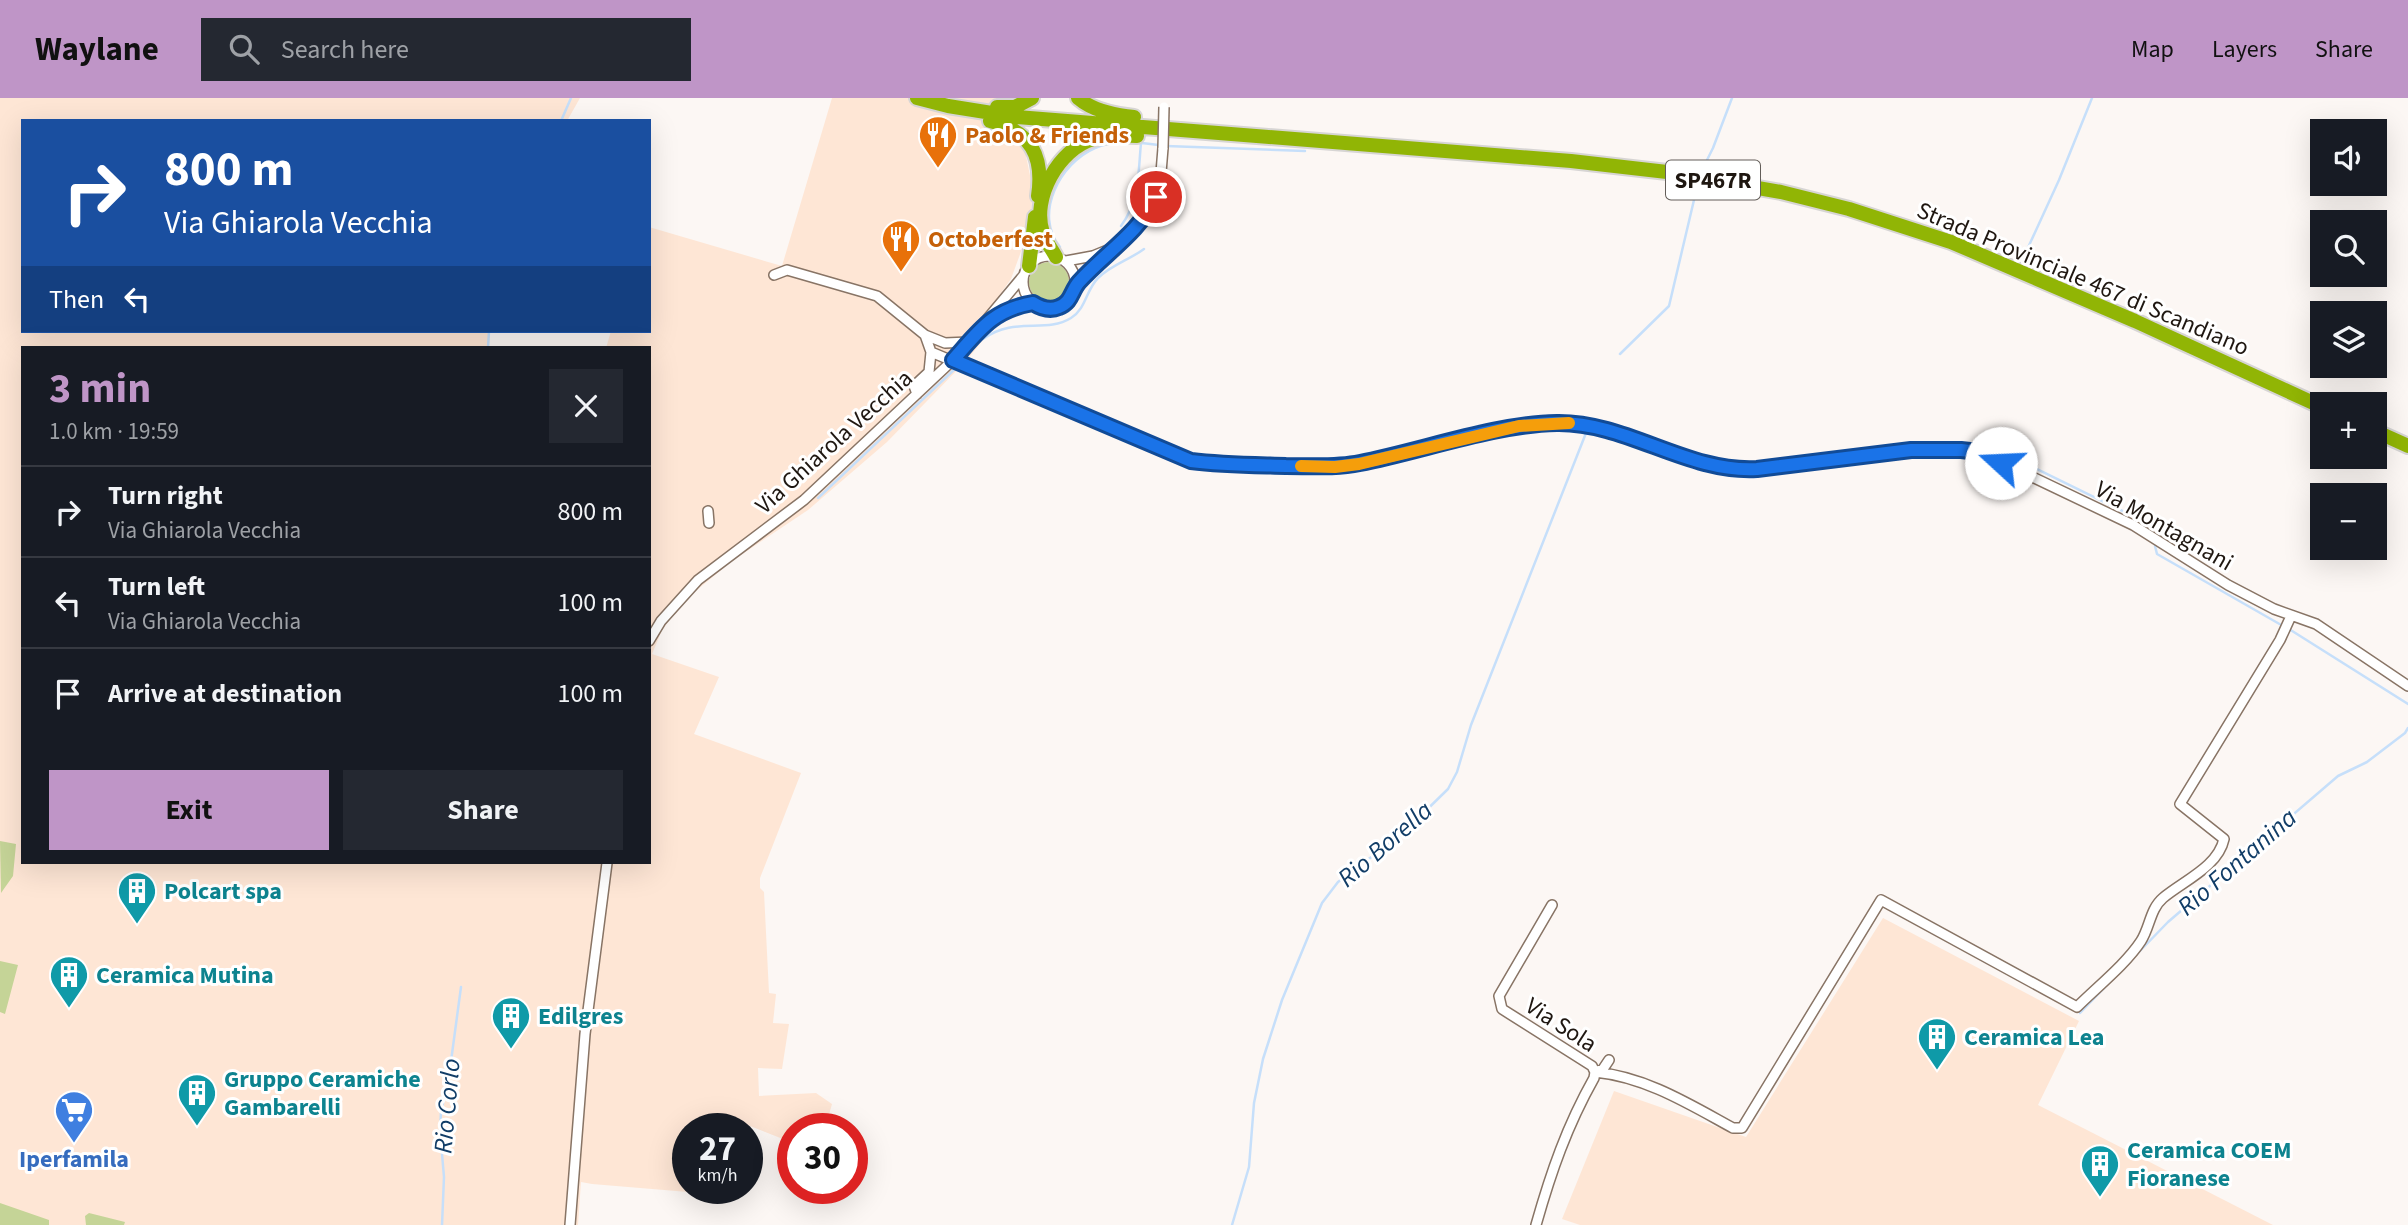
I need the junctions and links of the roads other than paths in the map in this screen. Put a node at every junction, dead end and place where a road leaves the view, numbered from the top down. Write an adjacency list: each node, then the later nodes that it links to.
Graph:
1 (904, 98): 12 (highway)
2 (917, 98): 8 (highway, Strada Provinciale 467 di Scandiano / SP467R)
3 (940, 98): 8 (highway, Strada Provinciale 467 di Scandiano / SP467R)
4 (951, 98): 5 (highway)
5 (1032, 98)
6 (1078, 98): 9 (highway)
7 (1165, 103): 10 (street, Via Ghiarola Vecchia, bridge)
8 (988, 114): 9 (highway, Strada Provinciale 467 di Scandiano / SP467R)
9 (1270, 137): 11 (highway); 23 (highway, Strada Provinciale 467 di Scandiano / SP467R)
10 (1115, 247): 11 (street, Via Ghiarola Vecchia); 14 (street, Via Ghiarola Vecchia)
11 (1061, 259): 12 (street, Via Ghiarola Vecchia); 14 (street)
12 (1026, 270): 15 (street); 16 (street, Via Ghiarola Vecchia)
13 (774, 275): 17 (street)
14 (1076, 285): 15 (street, Via Ghiarola Vecchia)
15 (1033, 303): 16 (street, Via Ghiarola Vecchia)
16 (983, 326): 19 (street, Via Ghiarola Vecchia)
17 (925, 335): 18 (street); 20 (street)
18 (945, 342): 19 (street); 21 (street)
19 (969, 342): 21 (street, Via Ghiarola Vecchia)
20 (931, 352): 21 (street, Via Montagnani); 22 (street)
21 (953, 360): 22 (street, Via Ghiarola Vecchia); 28 (street, Via Montagnani)
22 (917, 394): 29 (street, Via Ghiarola Vecchia)
23 (2310, 402)
24 (2387, 436): 25 (highway)
25 (2408, 446)
26 (708, 511): 27 (street)
27 (709, 523)
28 (2288, 624): 30 (street, Via Montagnani); 34 (street)
29 (651, 637)
30 (2408, 686)
31 (607, 864): 35 (street)
32 (1552, 905): 34 (street, Via Sola)
33 (1609, 1060): 34 (street)
34 (1595, 1072): 36 (street, Via Sola)
35 (570, 1225)
36 (1536, 1225)

